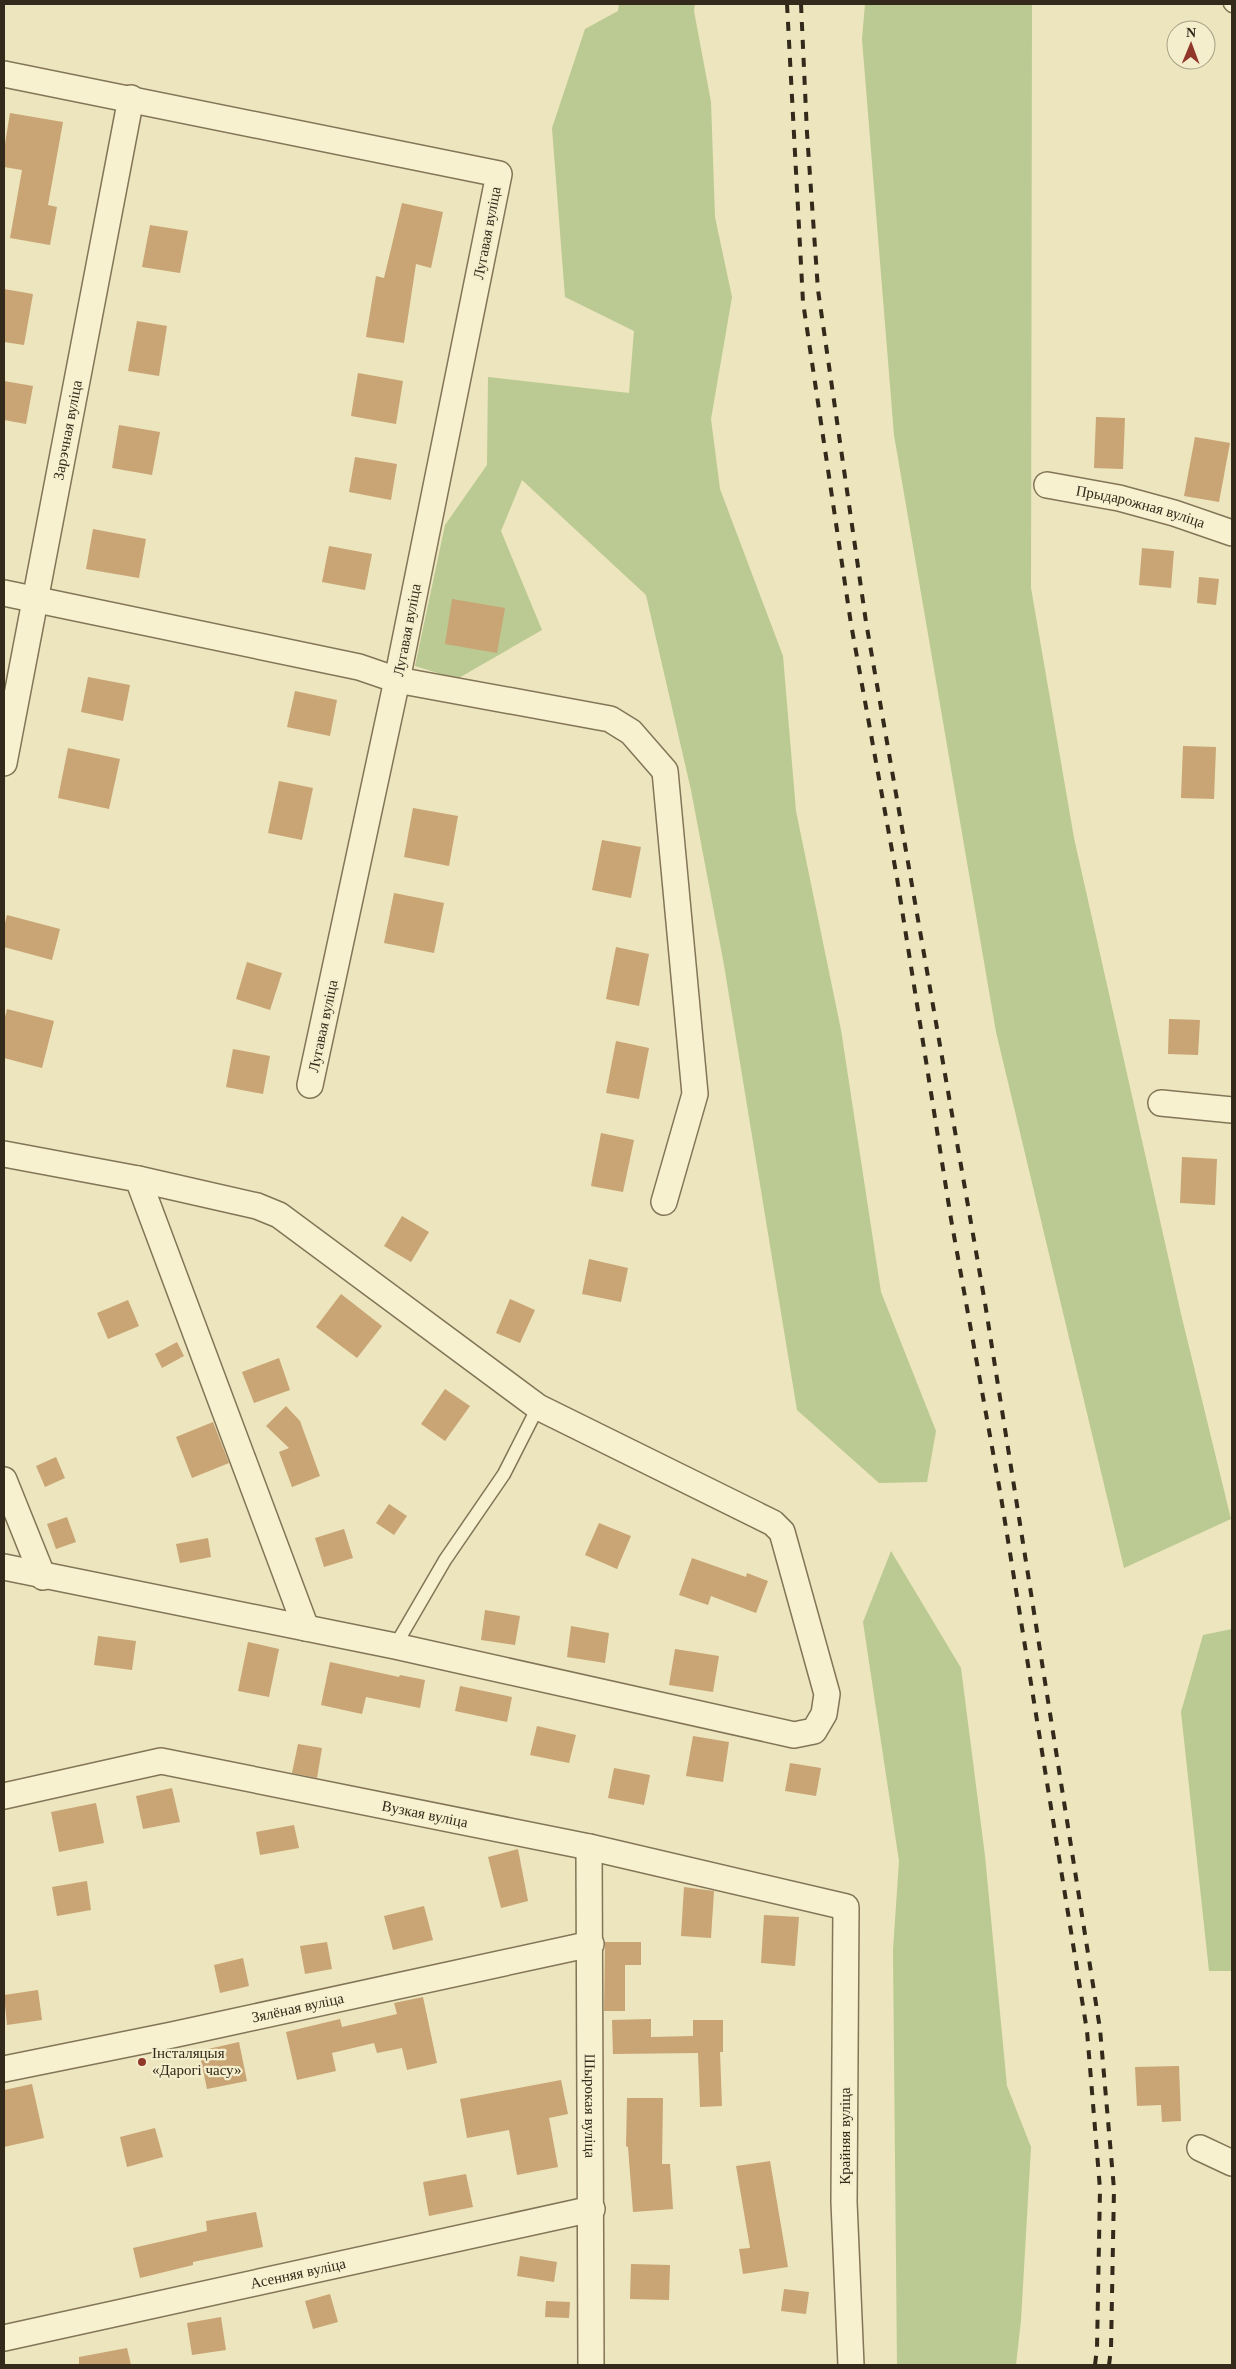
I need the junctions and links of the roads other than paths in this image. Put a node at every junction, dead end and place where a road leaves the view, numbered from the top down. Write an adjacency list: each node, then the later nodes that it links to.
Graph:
1 (4, 74): 2 (street)
2 (131, 98): 6 (street, Зарэчная вуліца); 7 (street, Лугавая вуліца)
3 (1046, 485): 4 (street, Прыдарожная вуліца)
4 (1232, 533)
5 (4, 593): 6 (street)
6 (36, 600): 7 (street); 8 (street, Зарэчная вуліца)
7 (397, 680): 9 (street, Лугавая вуліца); 14 (street)
8 (4, 763)
9 (310, 1085)
10 (1161, 1103): 11 (street)
11 (1232, 1110)
12 (4, 1154): 13 (street)
13 (138, 1179): 15 (street); 19 (street)
14 (664, 1202)
15 (538, 1407): 20 (lane); 20 (street)
16 (4, 1480): 18 (street)
17 (4, 1567): 18 (street)
18 (43, 1576): 19 (street)
19 (306, 1628): 20 (street)
20 (395, 1646)
21 (4, 1796): 22 (street, Вузкая вуліца)
22 (590, 1847): 23 (street, Вузкая вуліца); 24 (street, Шырокая вуліца)
23 (846, 1907): 31 (street, Крайняя вуліца)
24 (591, 1944): 25 (street, Зялёная вуліца); 28 (street, Шырокая вуліца)
25 (4, 2069)
26 (1200, 2148): 27 (street)
27 (1232, 2162)
28 (592, 2209): 29 (street, Асенняя вуліца); 30 (street, Шырокая вуліца)
29 (4, 2338)
30 (590, 2365)
31 (851, 2365)

